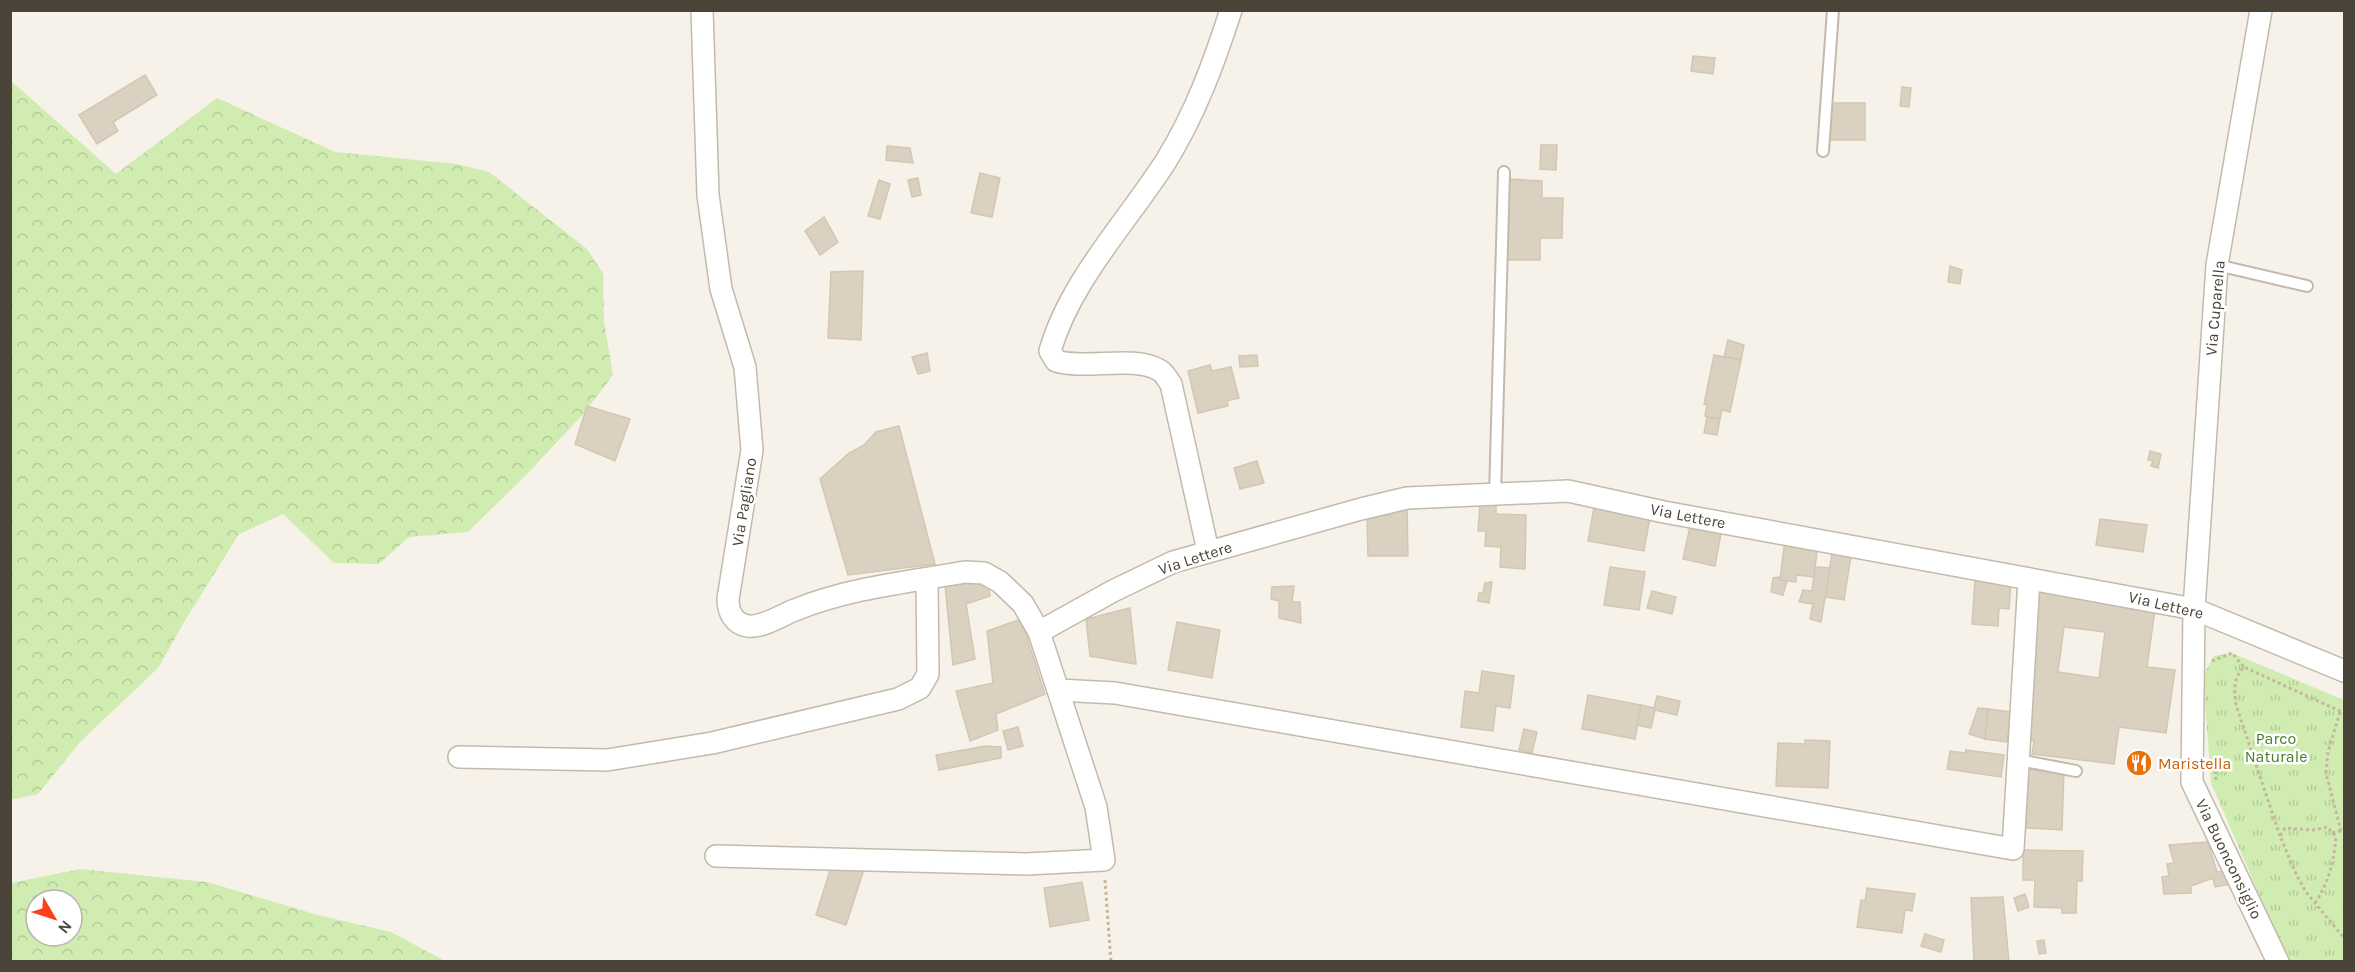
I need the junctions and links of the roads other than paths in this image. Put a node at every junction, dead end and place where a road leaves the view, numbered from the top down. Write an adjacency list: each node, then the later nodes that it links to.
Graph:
1 (702, 10): 11 (street, Via Pagliano)
2 (1231, 10): 10 (street)
3 (1833, 10): 5 (lane)
4 (2261, 10): 7 (street, Via Cuparella)
5 (1823, 151)
6 (1504, 172): 9 (lane)
7 (2217, 266): 8 (lane); 13 (street, Via Cuparella)
8 (2307, 286)
9 (1495, 496): 10 (street, Via Lettere); 12 (street, Via Lettere)
10 (1208, 551): 14 (street, Via Lettere)
11 (927, 579): 14 (street, Via Pagliano); 17 (street)
12 (2029, 579): 13 (street, Via Lettere); 18 (street)
13 (2194, 609): 15 (street, Via Lettere); 21 (street, Via Buonconsiglio)
14 (1039, 632): 16 (street, Via Pagliano)
15 (2344, 671)
16 (1058, 690): 18 (street); 20 (street, Via Pagliano)
17 (459, 757)
18 (2019, 760): 19 (lane)
19 (2076, 771)
20 (716, 856)
21 (2278, 962)

